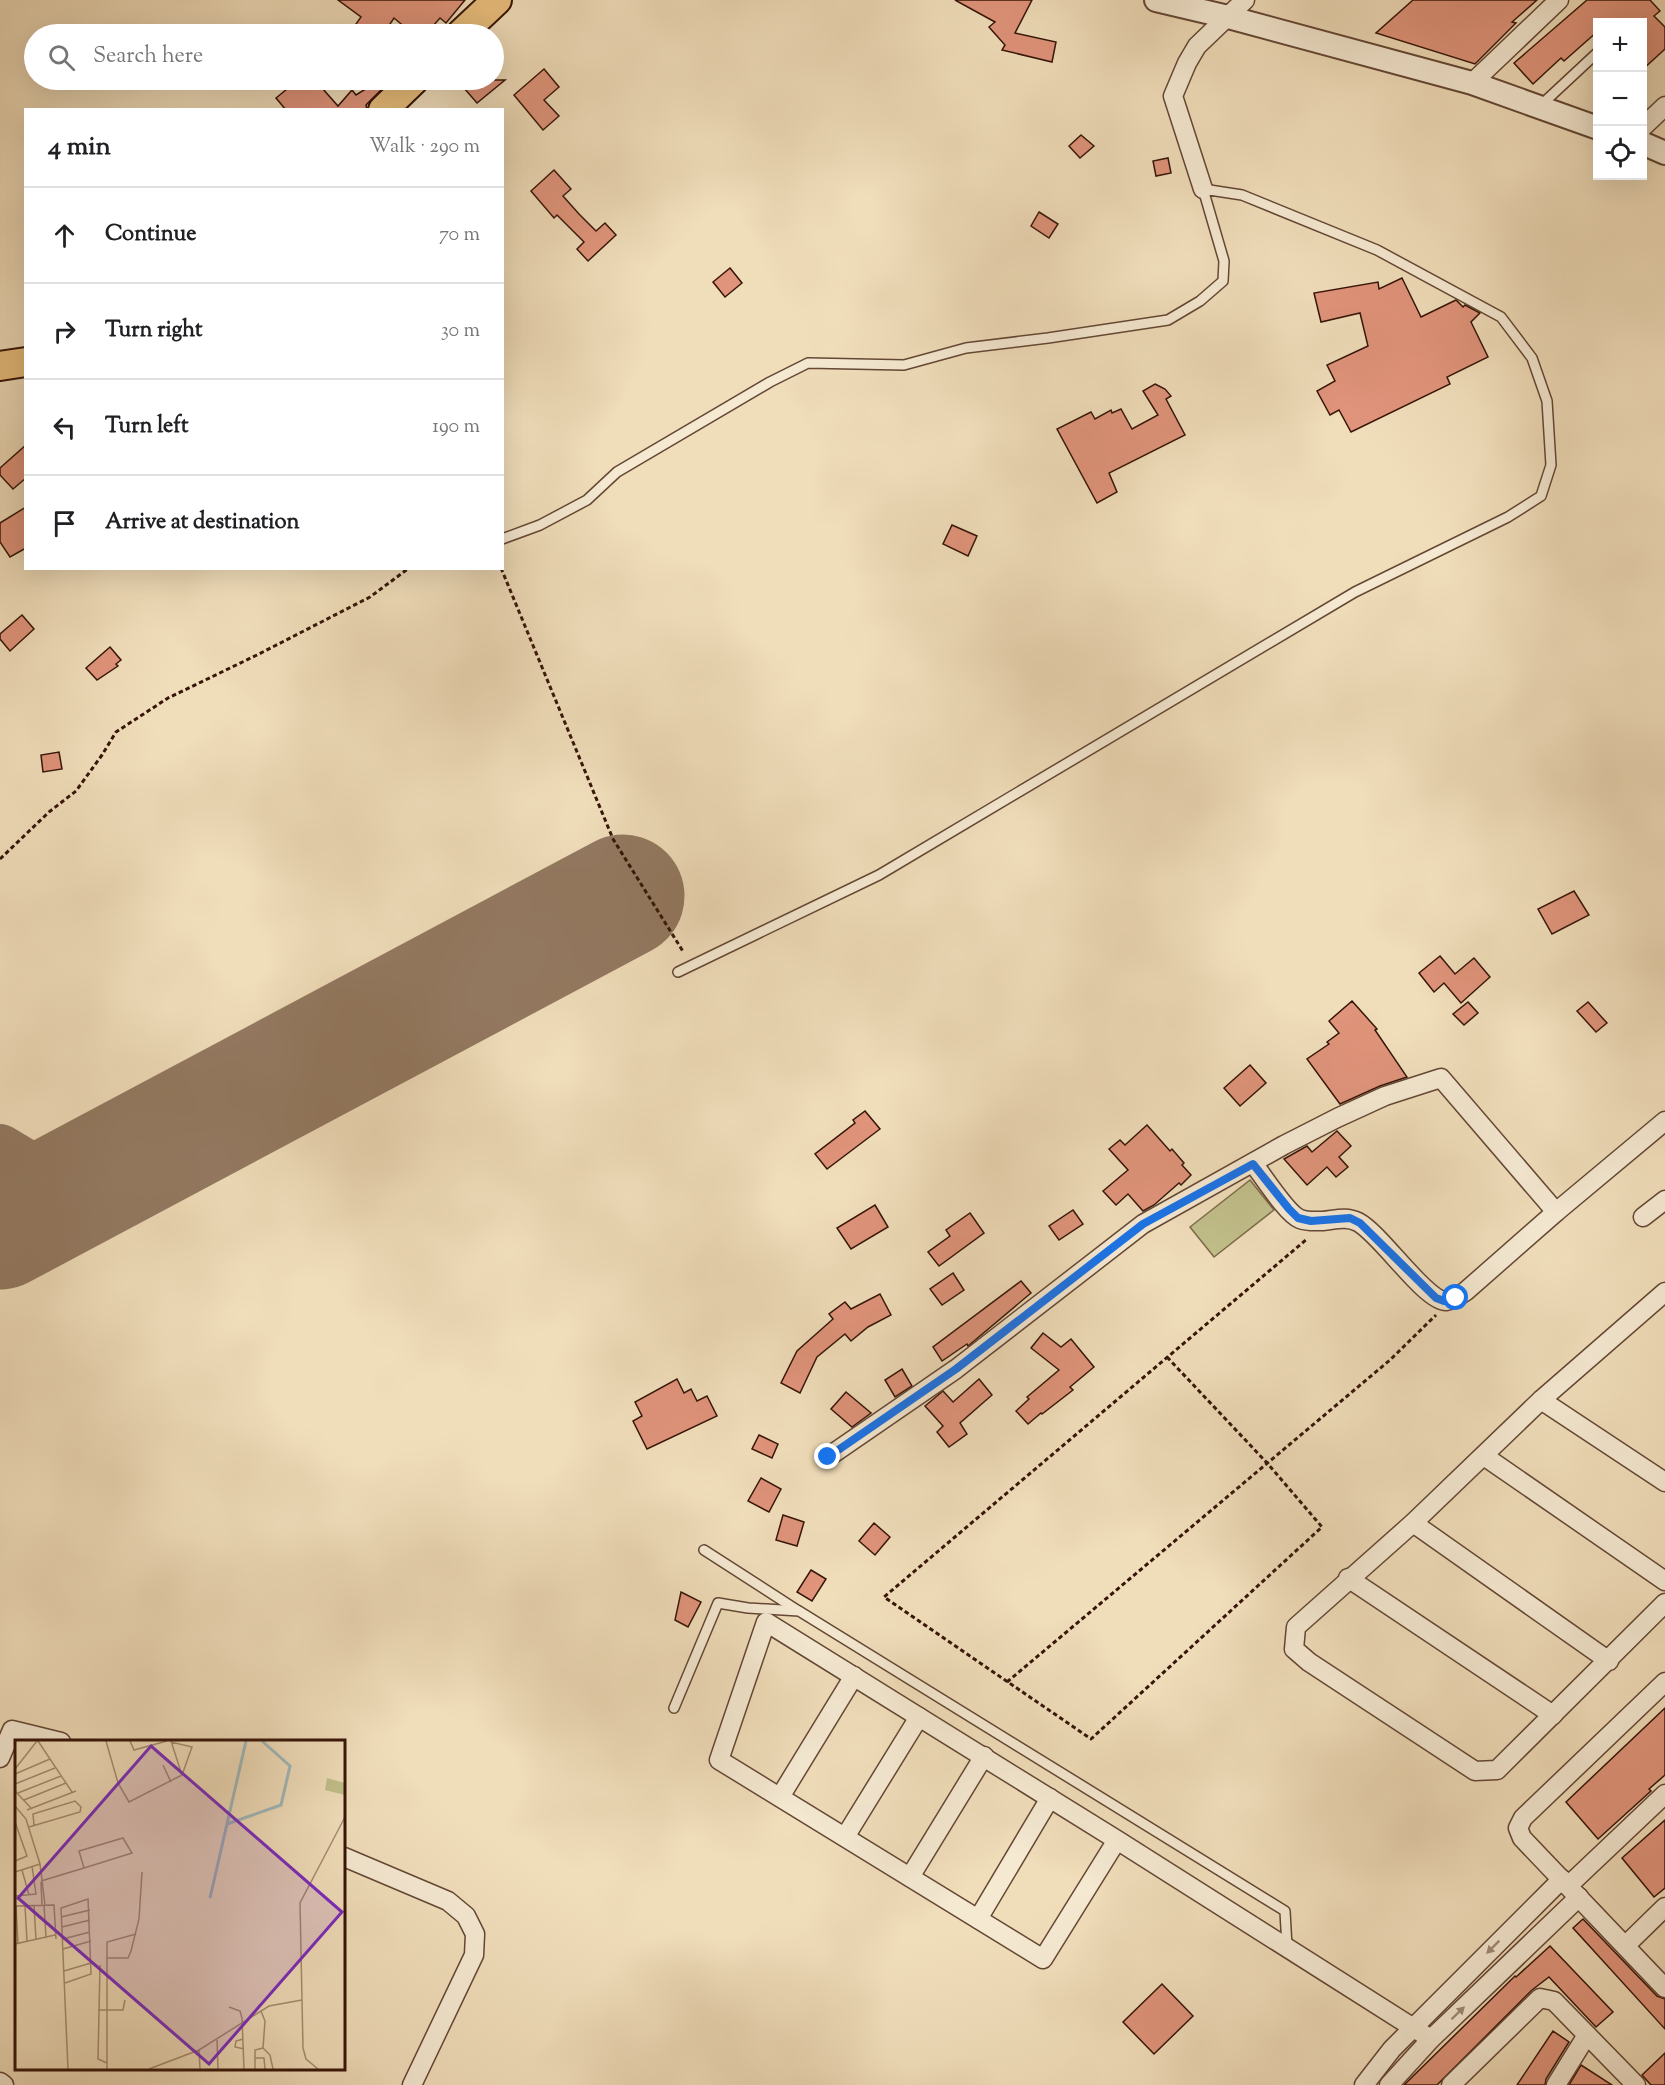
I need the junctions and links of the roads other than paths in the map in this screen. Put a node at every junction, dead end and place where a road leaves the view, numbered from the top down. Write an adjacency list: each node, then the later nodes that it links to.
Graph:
1 (497, 0): 6 (main road)
2 (1156, 0): 5 (street)
3 (1245, 0): 5 (street)
4 (1559, 0): 8 (street)
5 (1228, 17): 8 (street); 17 (street)
6 (472, 24)
7 (1593, 57): 10 (lane)
8 (1472, 83): 10 (street)
9 (404, 90): 12 (main road)
10 (1540, 106): 13 (street)
11 (1665, 106): 14 (street)
12 (385, 108)
13 (1593, 126)
14 (1644, 126)
15 (1647, 145): 16 (street)
16 (1665, 153)
17 (1203, 189): 20 (lane); 21 (lane)
18 (24, 362): 19 (main road)
19 (0, 366)
20 (504, 538)
21 (678, 972)
22 (1665, 1121): 25 (street)
23 (1253, 1164): 25 (street); 25 (street); 30 (street)
24 (1665, 1200): 26 (street)
25 (1556, 1212)
26 (1643, 1217)
27 (1665, 1292): 28 (street)
28 (1541, 1400): 29 (street); 31 (street)
29 (1485, 1456): 32 (street); 35 (street)
30 (828, 1457)
31 (1665, 1482)
32 (1413, 1522): 34 (street); 38 (street)
33 (704, 1550): 37 (lane)
34 (1348, 1578): 42 (street); 42 (street)
35 (1665, 1581)
36 (1665, 1603): 38 (street)
37 (799, 1611): 41 (lane); 61 (lane)
38 (1609, 1661): 42 (street)
39 (854, 1676): 43 (street); 49 (street); 49 (street)
40 (1665, 1682): 55 (street)
41 (674, 1708)
42 (1553, 1715)
43 (920, 1717): 46 (street); 51 (street)
44 (6, 1728): 45 (street); 47 (street)
45 (53, 1740)
46 (984, 1756): 50 (street); 54 (street)
47 (0, 1758)
48 (1665, 1794): 55 (street)
49 (780, 1797): 51 (street)
50 (1050, 1798): 52 (street); 58 (street)
51 (845, 1837): 54 (street)
52 (1117, 1840): 58 (street); 61 (street)
53 (345, 1857): 68 (street)
54 (910, 1877): 58 (street)
55 (1569, 1888): 56 (street); 59 (street); 60 (street)
56 (1535, 1906): 59 (street); 63 (street, one-way to 63)
57 (1665, 1907): 60 (street)
58 (978, 1918)
59 (1552, 1923): 65 (street, one-way to 59)
60 (1625, 1946): 62 (street)
61 (1287, 1947): 63 (street)
62 (1665, 1988)
63 (1414, 2027): 65 (street); 69 (street)
64 (1587, 2035): 71 (street); 72 (street); 73 (street)
65 (1431, 2039): 70 (street)
66 (0, 2082): 67 (street)
67 (4, 2085)
68 (412, 2085)
69 (1364, 2085)
70 (1389, 2085)
71 (1451, 2085)
72 (1556, 2085)
73 (1636, 2085)

